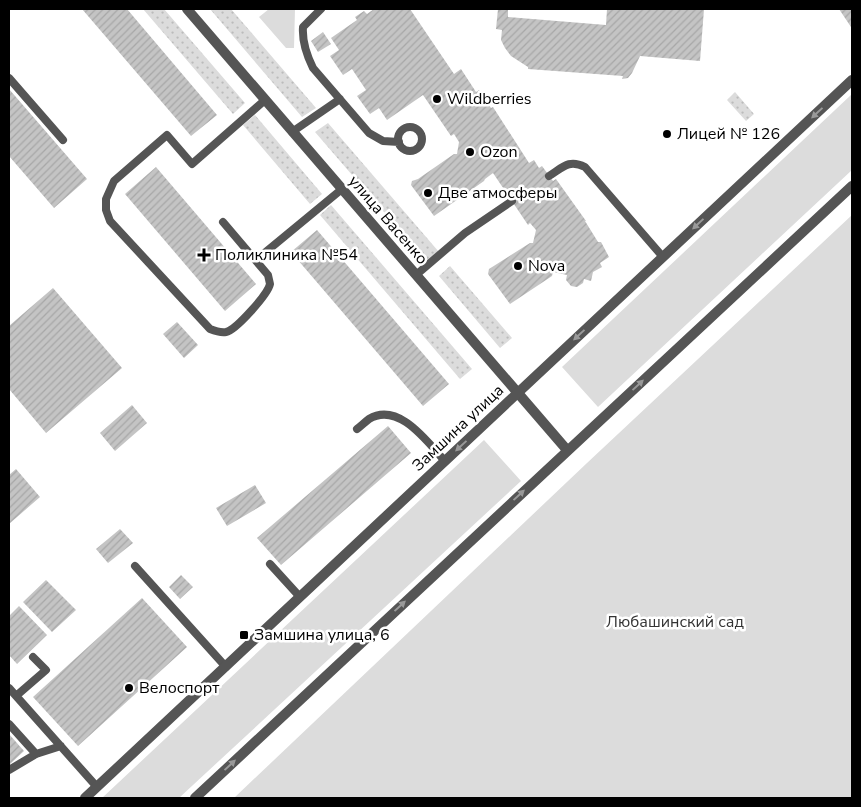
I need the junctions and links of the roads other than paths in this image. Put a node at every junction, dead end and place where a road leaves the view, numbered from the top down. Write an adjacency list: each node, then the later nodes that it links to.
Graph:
1 (186, 9): 6 (street, улица Васенко)
2 (321, 9): 5 (lane)
3 (9, 78): 8 (lane)
4 (852, 80): 15 (street, Замшина улица, one-way to 15)
5 (340, 99): 7 (lane); 9 (lane)
6 (265, 100): 7 (street, улица Васенко); 16 (lane)
7 (292, 132): 12 (street, улица Васенко)
8 (63, 140)
9 (399, 142)
10 (549, 176): 15 (lane)
11 (852, 186): 20 (street, one-way to 11)
12 (342, 189): 16 (lane); 17 (street, улица Васенко)
13 (512, 201): 17 (lane)
14 (223, 222): 16 (lane)
15 (663, 257): 18 (street, Замшина улица, one-way to 18)
16 (256, 260)
17 (416, 275): 18 (street, улица Васенко)
18 (518, 393): 20 (street, улица Васенко); 21 (street, Замшина улица, one-way to 21)
19 (357, 429): 21 (lane)
20 (567, 450): 35 (street, one-way to 20)
21 (445, 461): 24 (street, Замшина улица)
22 (270, 564): 24 (lane)
23 (135, 566): 26 (lane)
24 (300, 597): 26 (street, Замшина улица)
25 (33, 656): 28 (lane)
26 (226, 667): 33 (street, Замшина улица)
27 (9, 688): 28 (lane)
28 (16, 696): 30 (lane)
29 (9, 724): 31 (lane)
30 (61, 746): 31 (lane); 33 (lane)
31 (36, 754): 32 (lane)
32 (9, 770)
33 (97, 786): 34 (street, Замшина улица)
34 (85, 798)
35 (195, 798)

